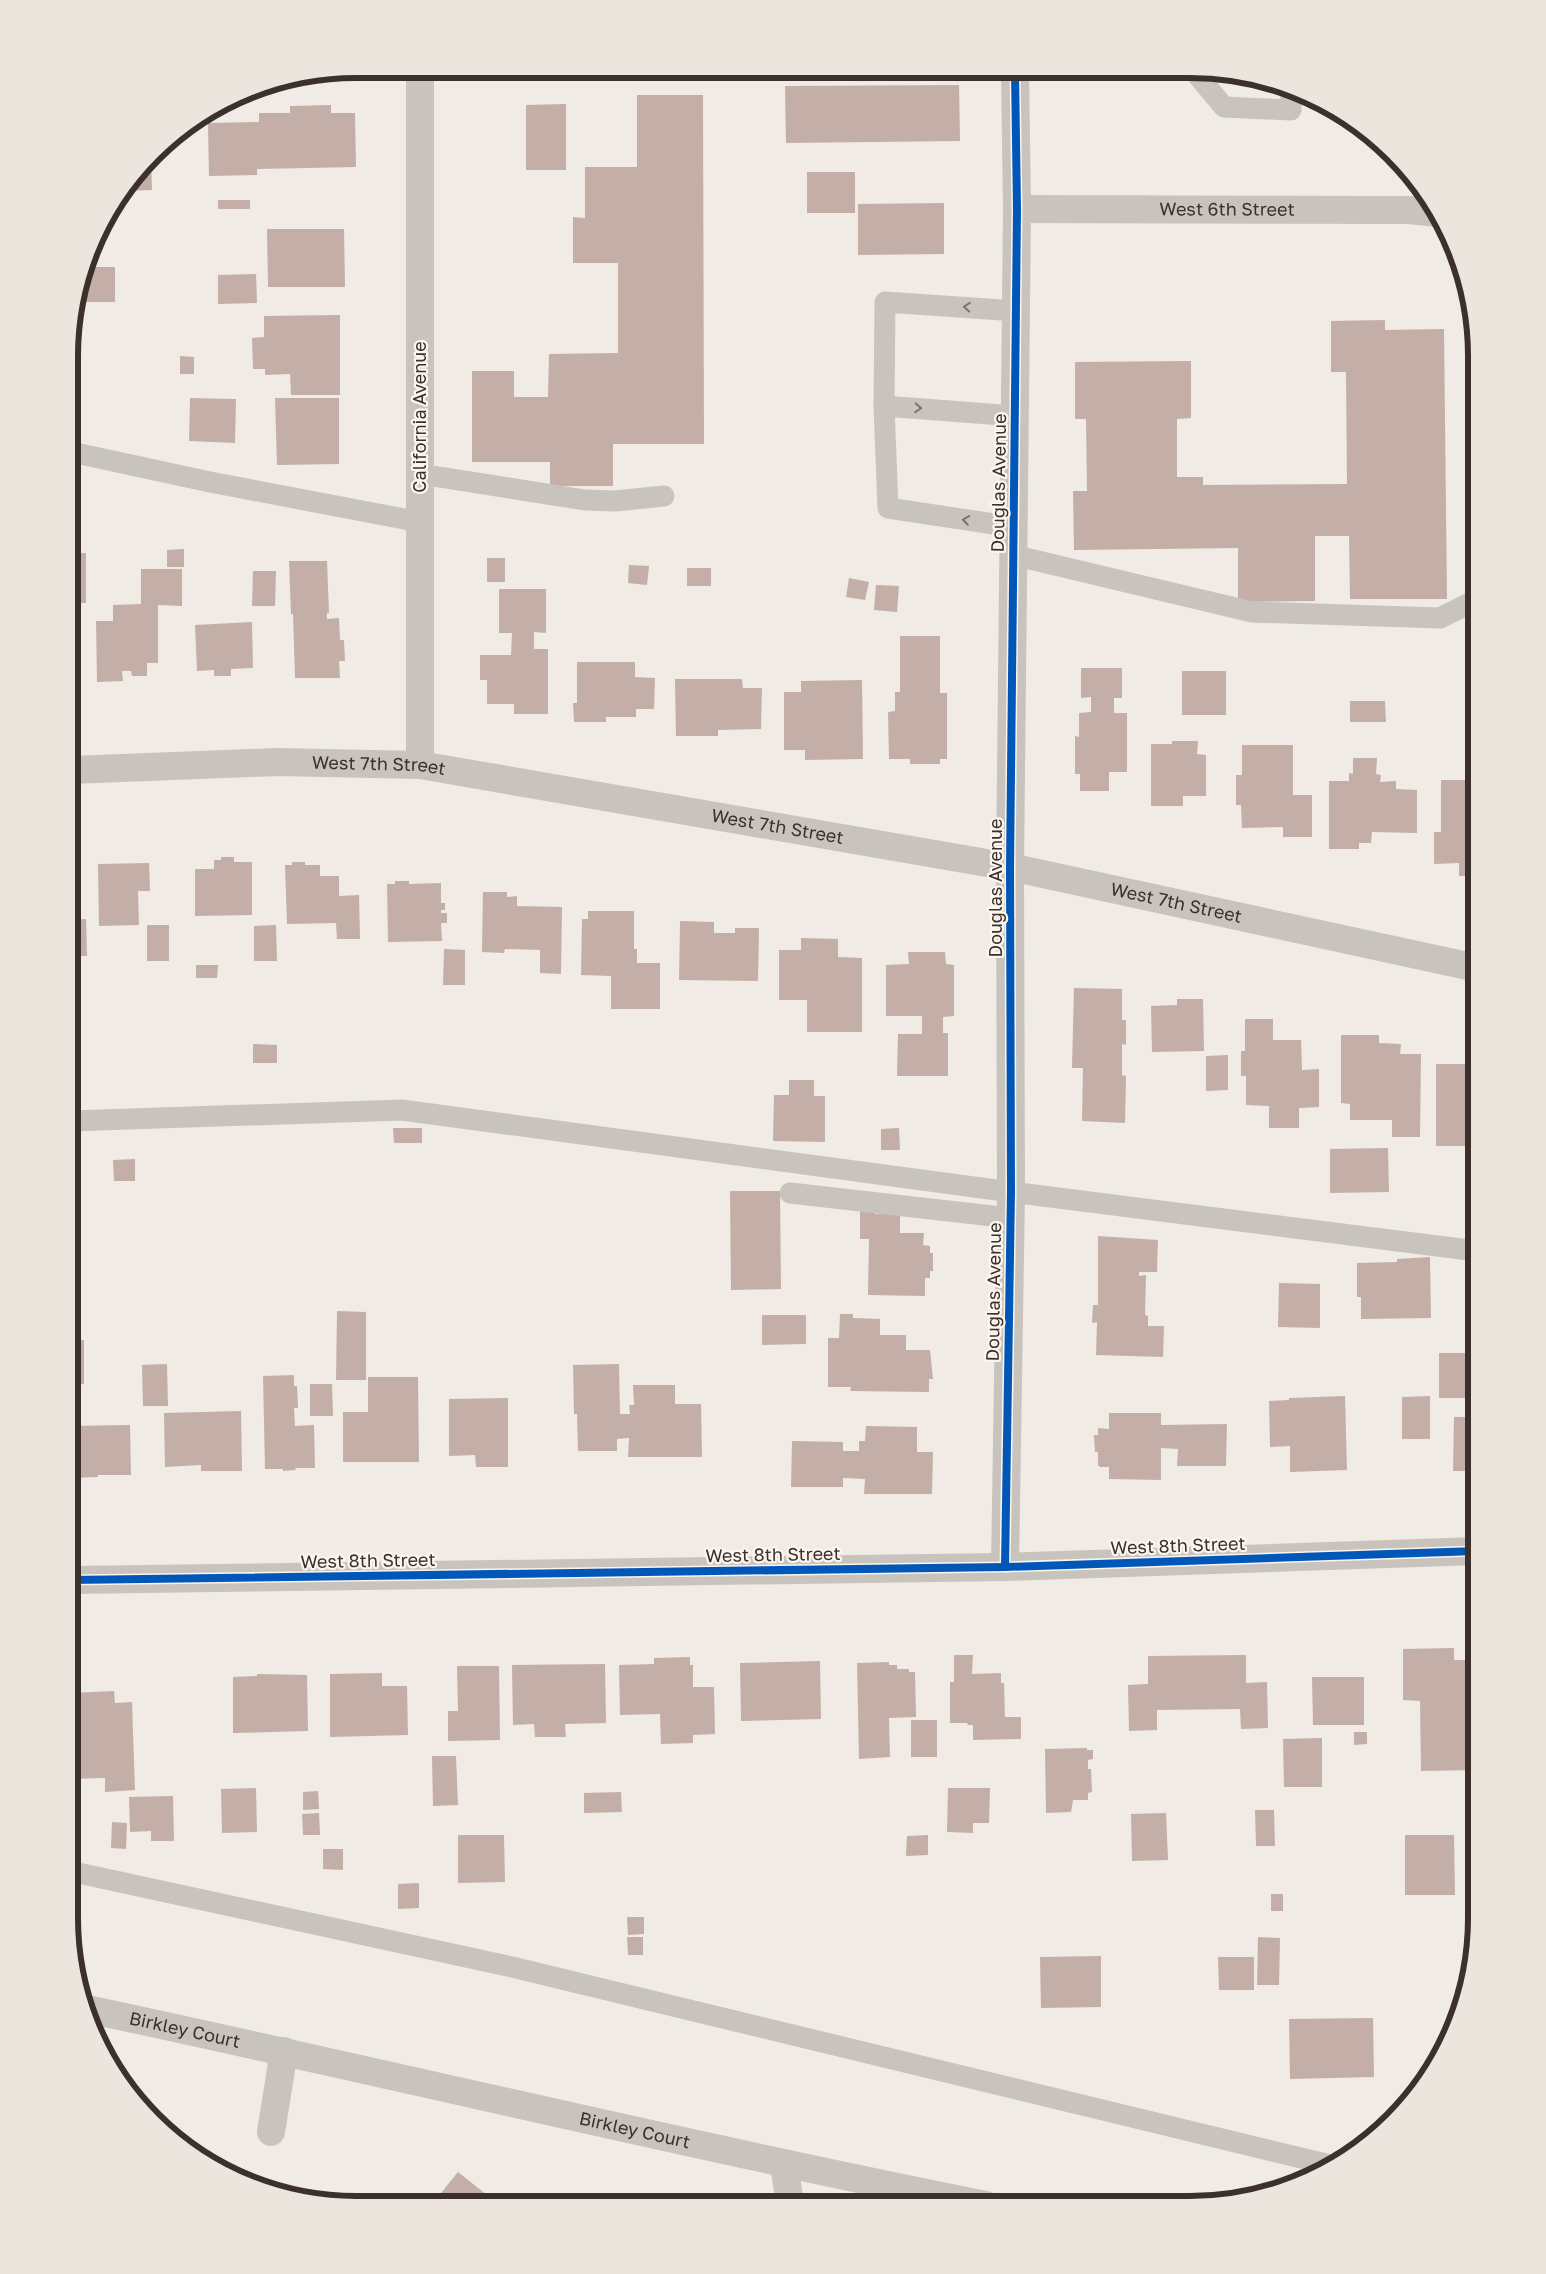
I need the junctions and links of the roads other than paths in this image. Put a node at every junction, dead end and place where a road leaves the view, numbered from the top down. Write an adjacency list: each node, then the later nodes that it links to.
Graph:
1 (420, 78): 11 (street, California Avenue)
2 (1015, 78): 5 (street, Douglas Avenue)
3 (1200, 78): 4 (lane)
4 (1291, 96)
5 (1017, 209): 6 (street, West 6th Street); 7 (street, Douglas Avenue)
6 (1428, 212)
7 (1016, 310): 8 (lane, one-way to 8); 9 (street, Douglas Avenue)
8 (884, 406): 9 (lane, one-way to 9); 14 (lane, one-way to 8)
9 (1015, 416): 14 (street, Douglas Avenue)
10 (78, 454): 13 (lane)
11 (420, 474): 12 (lane); 13 (street, California Avenue)
12 (664, 496)
13 (420, 522): 17 (street, California Avenue)
14 (1014, 527): 15 (street, Douglas Avenue)
15 (1013, 555): 16 (lane); 19 (street, Douglas Avenue)
16 (1468, 604)
17 (420, 765): 18 (street, West 7th Street); 19 (street, West 7th Street)
18 (78, 770)
19 (1010, 867): 20 (street, West 7th Street); 23 (street, Douglas Avenue)
20 (1468, 966)
21 (78, 1121): 23 (lane)
22 (790, 1193): 23 (lane)
23 (1010, 1205): 24 (lane); 26 (street, Douglas Avenue)
24 (1468, 1250)
25 (1468, 1551): 26 (street, West 8th Street)
26 (1005, 1566): 27 (street, West 8th Street)
27 (78, 1580)
28 (78, 1872): 32 (lane)
29 (93, 2010): 30 (street, Birkley Court)
30 (284, 2051): 31 (street); 33 (street, Birkley Court)
31 (271, 2132)
32 (1322, 2163)
33 (784, 2164): 34 (street); 35 (street, Birkley Court)
34 (789, 2196)
35 (942, 2196)

